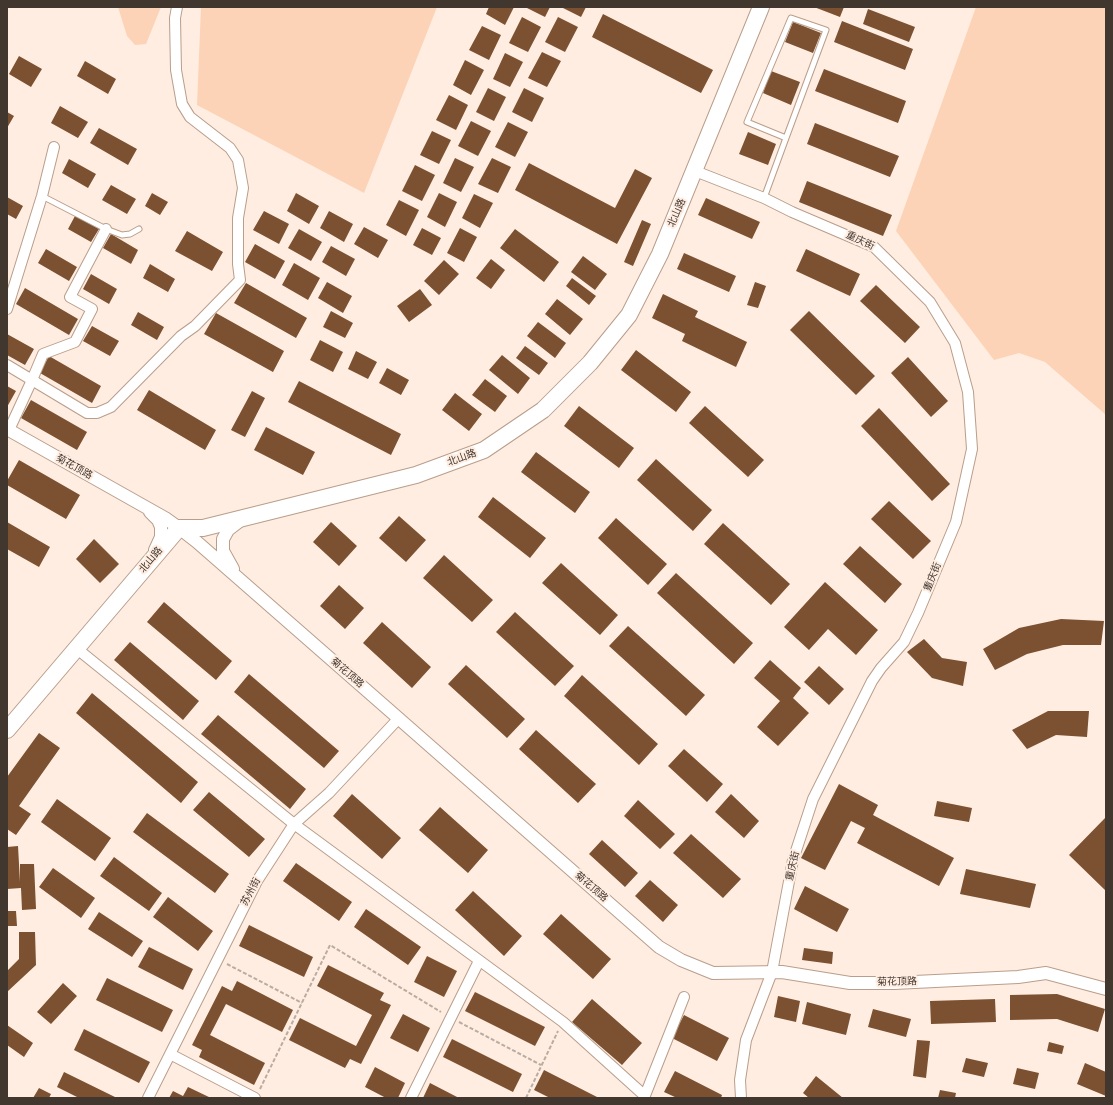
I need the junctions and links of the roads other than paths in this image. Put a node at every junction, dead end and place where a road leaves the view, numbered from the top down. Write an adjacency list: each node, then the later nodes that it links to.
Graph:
1 (177, 7): 12 (street)
2 (761, 7): 5 (main road, 北山路)
3 (786, 138): 3 (lane); 7 (lane)
4 (54, 147): 6 (street)
5 (695, 170): 7 (street, 重庆街); 15 (main road, 北山路)
6 (42, 196): 8 (lane); 10 (street)
7 (764, 198): 24 (street, 重庆街)
8 (106, 229): 9 (lane); 12 (street)
9 (139, 229)
10 (7, 309)
11 (7, 365): 12 (street)
12 (32, 380): 13 (street)
13 (8, 430): 14 (street, 菊花顶路)
14 (142, 505): 16 (street, 菊花顶路); 17 (street)
15 (245, 517): 16 (main road, 北山路); 18 (street)
16 (179, 528): 17 (main road, 北山路); 18 (street, 菊花顶路)
17 (148, 564): 19 (main road, 北山路)
18 (237, 577): 20 (street, 菊花顶路)
19 (76, 648): 21 (main road, 北山路); 22 (street)
20 (399, 718): 22 (street, 苏州街); 24 (street, 菊花顶路)
21 (7, 730)
22 (294, 824): 23 (street); 27 (street, 苏州街)
23 (479, 961): 29 (street); 31 (street)
24 (772, 972): 25 (street, 菊花顶路); 32 (street, 重庆街)
25 (1106, 989)
26 (684, 997): 29 (street)
27 (170, 1054): 28 (street); 30 (street, 苏州街)
28 (257, 1095)
29 (644, 1097)
30 (148, 1098)
31 (411, 1098)
32 (741, 1098)

